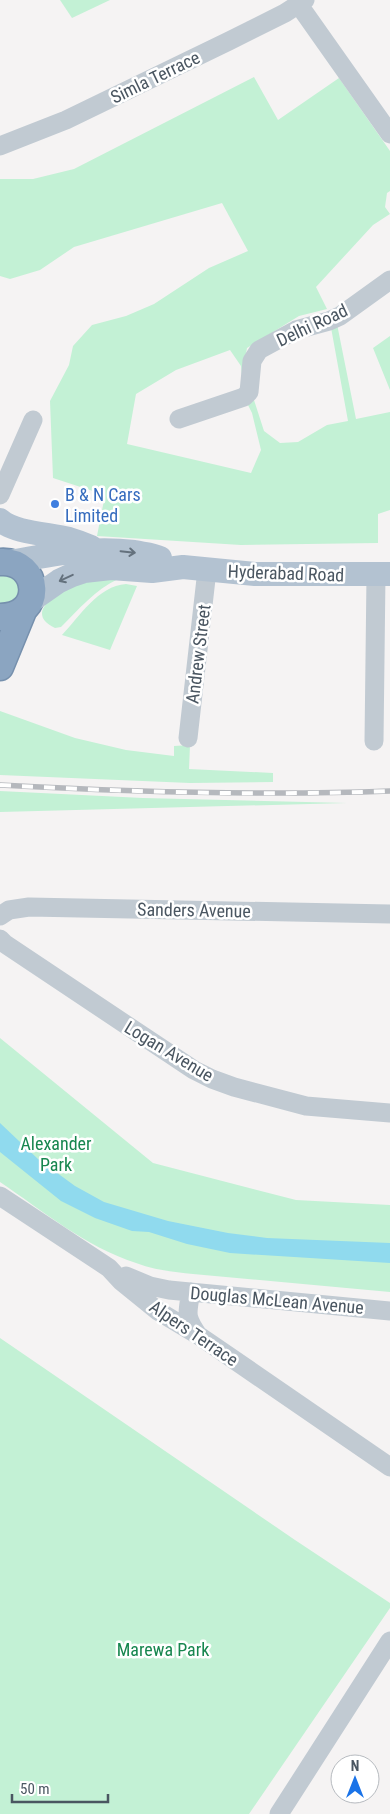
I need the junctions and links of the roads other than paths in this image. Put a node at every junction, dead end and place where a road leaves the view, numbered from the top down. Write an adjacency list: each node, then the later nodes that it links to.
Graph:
1 (302, 3): 2 (street); 3 (street, Simla Terrace)
2 (390, 134)
3 (0, 146)
4 (390, 280): 5 (street, Delhi Road)
5 (179, 419)
6 (33, 420): 7 (street)
7 (0, 495)
8 (0, 520): 9 (main road)
9 (99, 550): 10 (main road, Hyderabad Road); 11 (main road, Hyderabad Road, one-way to 11)
10 (5, 562): 14 (highway)
11 (183, 567): 12 (main road, Hyderabad Road); 14 (main road, Hyderabad Road, one-way to 14)
12 (207, 570): 13 (main road, Hyderabad Road); 16 (street, Andrew Street)
13 (383, 574): 17 (street)
14 (17, 610): 15 (highway)
15 (0, 667)
16 (188, 738)
17 (374, 741)
18 (390, 914): 19 (street, Sanders Avenue)
19 (0, 916)
20 (0, 939): 21 (street, Logan Avenue)
21 (390, 1113)
22 (0, 1196): 23 (street, Alpers Terrace)
23 (109, 1268): 24 (street, Douglas McLean Avenue); 26 (street, Alpers Terrace)
24 (191, 1292): 25 (street, Douglas McLean Avenue); 26 (street)
25 (390, 1311)
26 (198, 1335): 27 (street, Alpers Terrace)
27 (390, 1467)
28 (390, 1641): 29 (street)
29 (279, 1814)

